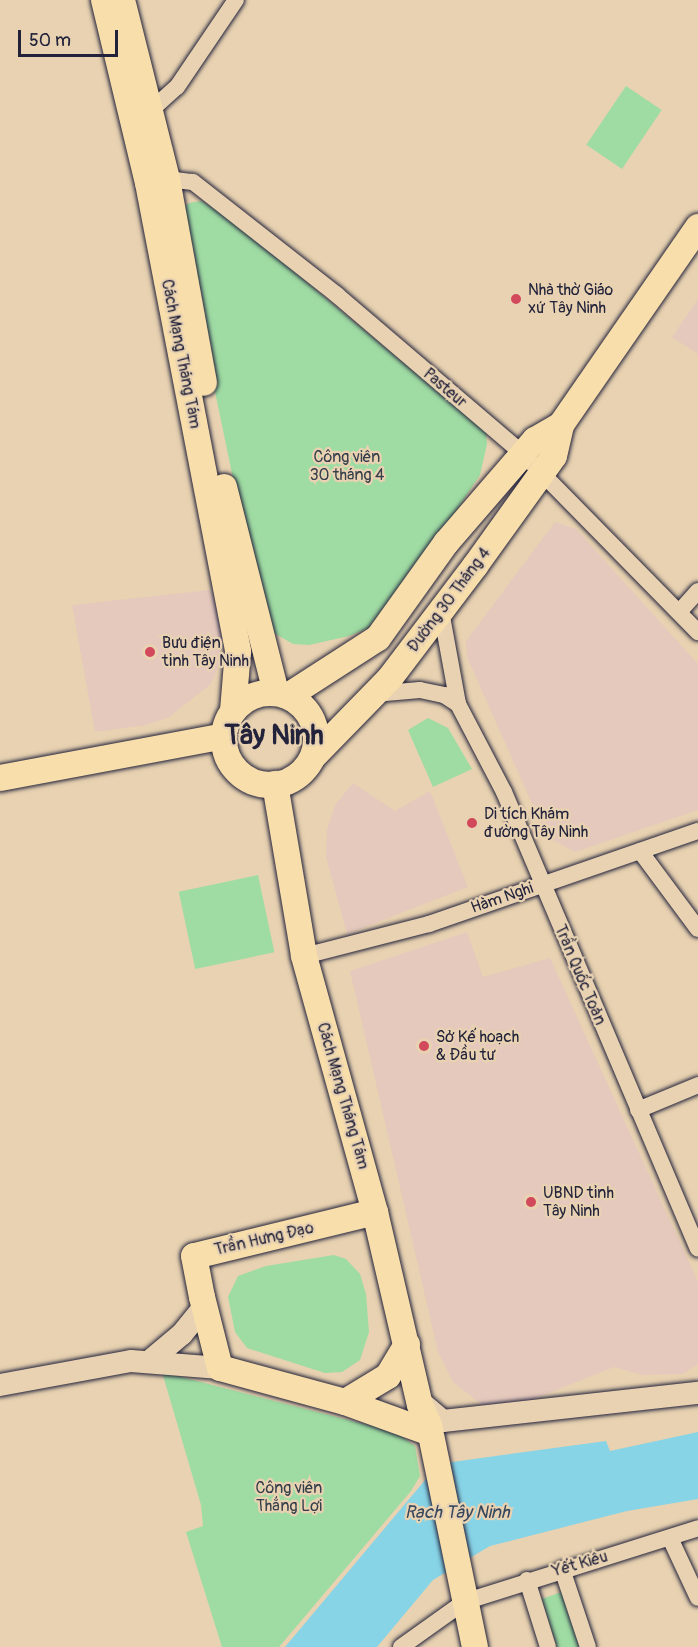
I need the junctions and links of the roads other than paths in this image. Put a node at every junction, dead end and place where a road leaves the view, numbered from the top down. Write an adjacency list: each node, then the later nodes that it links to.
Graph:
1 (104, 0): 4 (main road, Cách Mạng Tháng Tám)
2 (122, 0): 4 (main road, Cách Mạng Tháng Tám)
3 (236, 0): 4 (street)
4 (141, 114): 5 (main road, Cách Mạng Tháng Tám)
5 (158, 181): 8 (street, Pasteur); 15 (main road, Cách Mạng Tháng Tám); 17 (main road, Cách Mạng Tháng Tám)
6 (698, 227): 7 (main road, Đường 30 Tháng 4)
7 (561, 425): 8 (main road, Đường 30 Tháng 4); 9 (main road, Đường 30 Tháng 4)
8 (523, 454): 9 (street, Pasteur); 15 (main road, Đường 30 Tháng 4)
9 (542, 473): 11 (main road, Đường 30 Tháng 4); 12 (street, Pasteur)
10 (698, 591): 12 (street)
11 (441, 611): 14 (main road, Đường 30 Tháng 4); 16 (street, Trần Quốc Toản)
12 (680, 611): 13 (street, Pasteur)
13 (698, 633)
14 (374, 694): 16 (street); 19 (main road, Đường 30 Tháng 4)
15 (282, 695): 17 (main road); 19 (main road)
16 (458, 704): 24 (street, Trần Quốc Toản)
17 (233, 710): 18 (main road)
18 (224, 736): 20 (main road); 21 (main road)
19 (312, 758): 21 (main road)
20 (0, 778)
21 (275, 784): 26 (main road, Cách Mạng Tháng Tám)
22 (698, 831): 23 (street, Hàm Nghi)
23 (640, 851): 24 (street, Hàm Nghi); 25 (street)
24 (541, 885): 26 (street, Hàm Nghi); 28 (street, Trần Quốc Toản)
25 (698, 929)
26 (304, 956): 29 (main road, Cách Mạng Tháng Tám)
27 (698, 1085): 28 (street)
28 (638, 1110): 30 (street, Trần Quốc Toản)
29 (375, 1212): 31 (main road, Trần Hưng Đạo); 32 (main road, Cách Mạng Tháng Tám)
30 (698, 1248)
31 (205, 1306): 33 (street); 34 (main road, Trần Hưng Đạo)
32 (407, 1344): 37 (main road); 38 (main road, Cách Mạng Tháng Tám)
33 (151, 1360): 34 (street); 35 (street)
34 (220, 1368): 37 (main road)
35 (0, 1385)
36 (698, 1393): 38 (street)
37 (345, 1402): 38 (main road)
38 (433, 1434): 43 (main road, Cách Mạng Tháng Tám)
39 (698, 1528): 40 (street, Yết Kiêu)
40 (670, 1538): 41 (street, Yết Kiêu); 44 (street)
41 (562, 1569): 42 (street, Yết Kiêu); 48 (street)
42 (527, 1580): 43 (street, Yết Kiêu); 47 (street)
43 (461, 1590): 45 (street, Yết Kiêu); 46 (main road)
44 (698, 1598)
45 (401, 1647)
46 (475, 1647)
47 (548, 1647)
48 (588, 1647)

